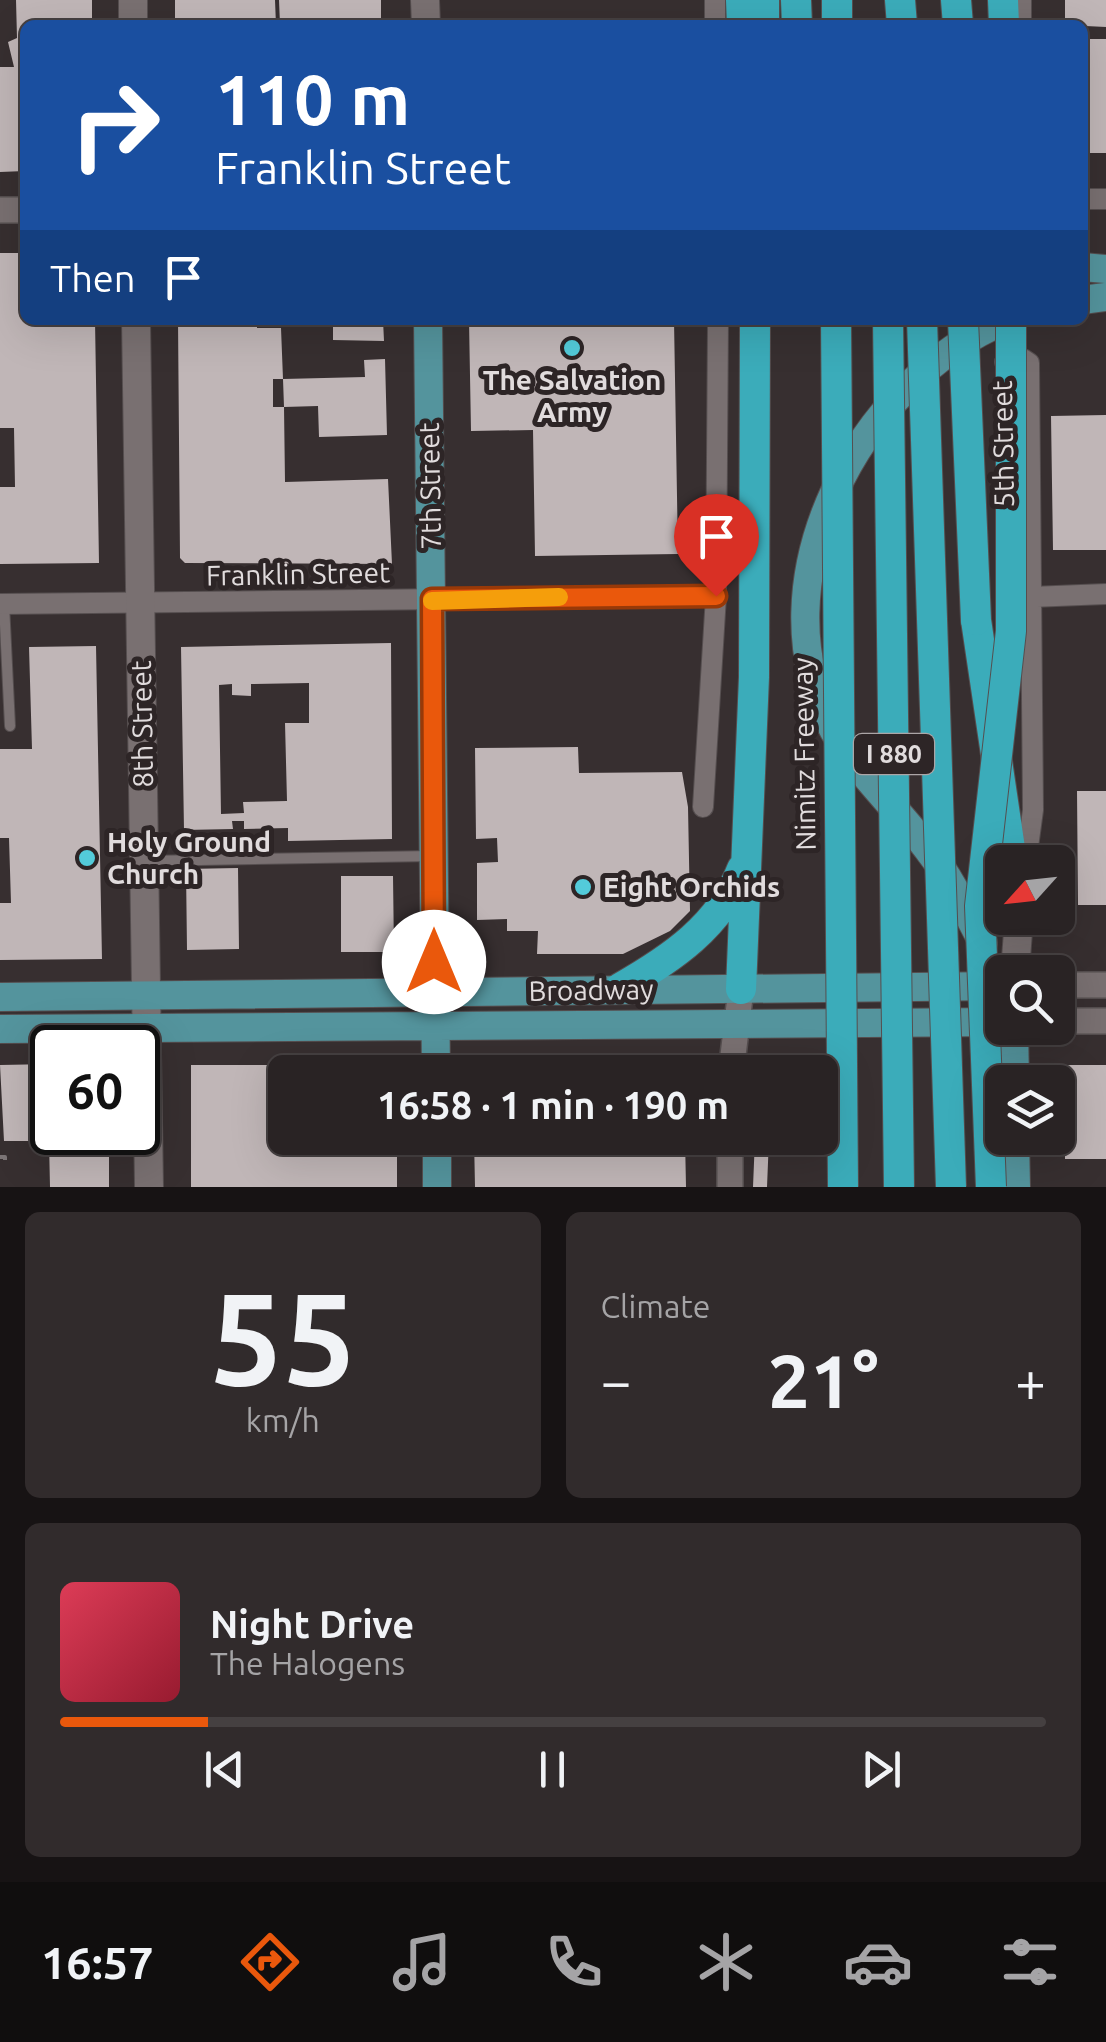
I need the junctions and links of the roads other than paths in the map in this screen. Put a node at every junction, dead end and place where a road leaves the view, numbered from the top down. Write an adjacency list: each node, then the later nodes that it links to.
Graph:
1 (136, 325): 16 (main road, 8th Street)
2 (428, 325): 15 (main road, 7th Street)
3 (718, 325): 13 (street)
4 (754, 325): 24 (highway)
5 (815, 325): 18 (highway, bridge)
6 (836, 325): 18 (highway, Nimitz Freeway / I 880, bridge)
7 (888, 325): 54 (highway, I 880, bridge)
8 (922, 325): 55 (highway, bridge)
9 (963, 325): 21 (highway, bridge)
10 (999, 325): 26 (main road)
11 (1009, 325): 56 (highway, bridge)
12 (1106, 594): 14 (street)
13 (716, 596): 15 (street, Franklin Street); 20 (street)
14 (1031, 597): 14 (street, 5th Street); 22 (street, 5th Street)
15 (432, 599): 16 (street, Franklin Street); 23 (main road, 7th Street)
16 (140, 603): 17 (street, Franklin Street); 25 (main road, 8th Street)
17 (2, 604): 19 (lane)
18 (835, 608): 53 (highway, Nimitz Freeway / I 880, bridge)
19 (10, 726)
20 (704, 807)
21 (1009, 845)
22 (1028, 845)
23 (434, 856): 25 (lane); 32 (main road, 7th Street)
24 (746, 857): 30 (highway); 31 (highway)
25 (144, 861): 33 (main road, 8th Street)
26 (994, 955)
27 (1075, 985): 28 (street)
28 (1106, 985)
29 (985, 986): 31 (main road, Broadway)
30 (620, 988): 31 (main road, Broadway); 32 (main road, Broadway)
31 (741, 989): 39 (street)
32 (435, 992): 33 (main road, Broadway); 40 (main road, 7th Street)
33 (147, 994): 34 (main road, Broadway); 38 (main road, 8th Street)
34 (0, 997)
35 (1106, 1021): 37 (street)
36 (985, 1022): 39 (main road, Broadway)
37 (1075, 1022)
38 (148, 1025)
39 (736, 1025): 40 (main road, Broadway); 45 (street)
40 (436, 1027): 43 (main road, Broadway); 44 (main road, 7th Street)
41 (0, 1029): 42 (main road, Broadway)
42 (30, 1029)
43 (160, 1030)
44 (436, 1055)
45 (733, 1055)
46 (150, 1155): 50 (main road, 8th Street)
47 (436, 1155): 51 (main road)
48 (730, 1155): 52 (street)
49 (1016, 1155): 57 (main road)
50 (150, 1187)
51 (437, 1187)
52 (730, 1187)
53 (843, 1187)
54 (899, 1187)
55 (951, 1187)
56 (991, 1187)
57 (1016, 1187)

